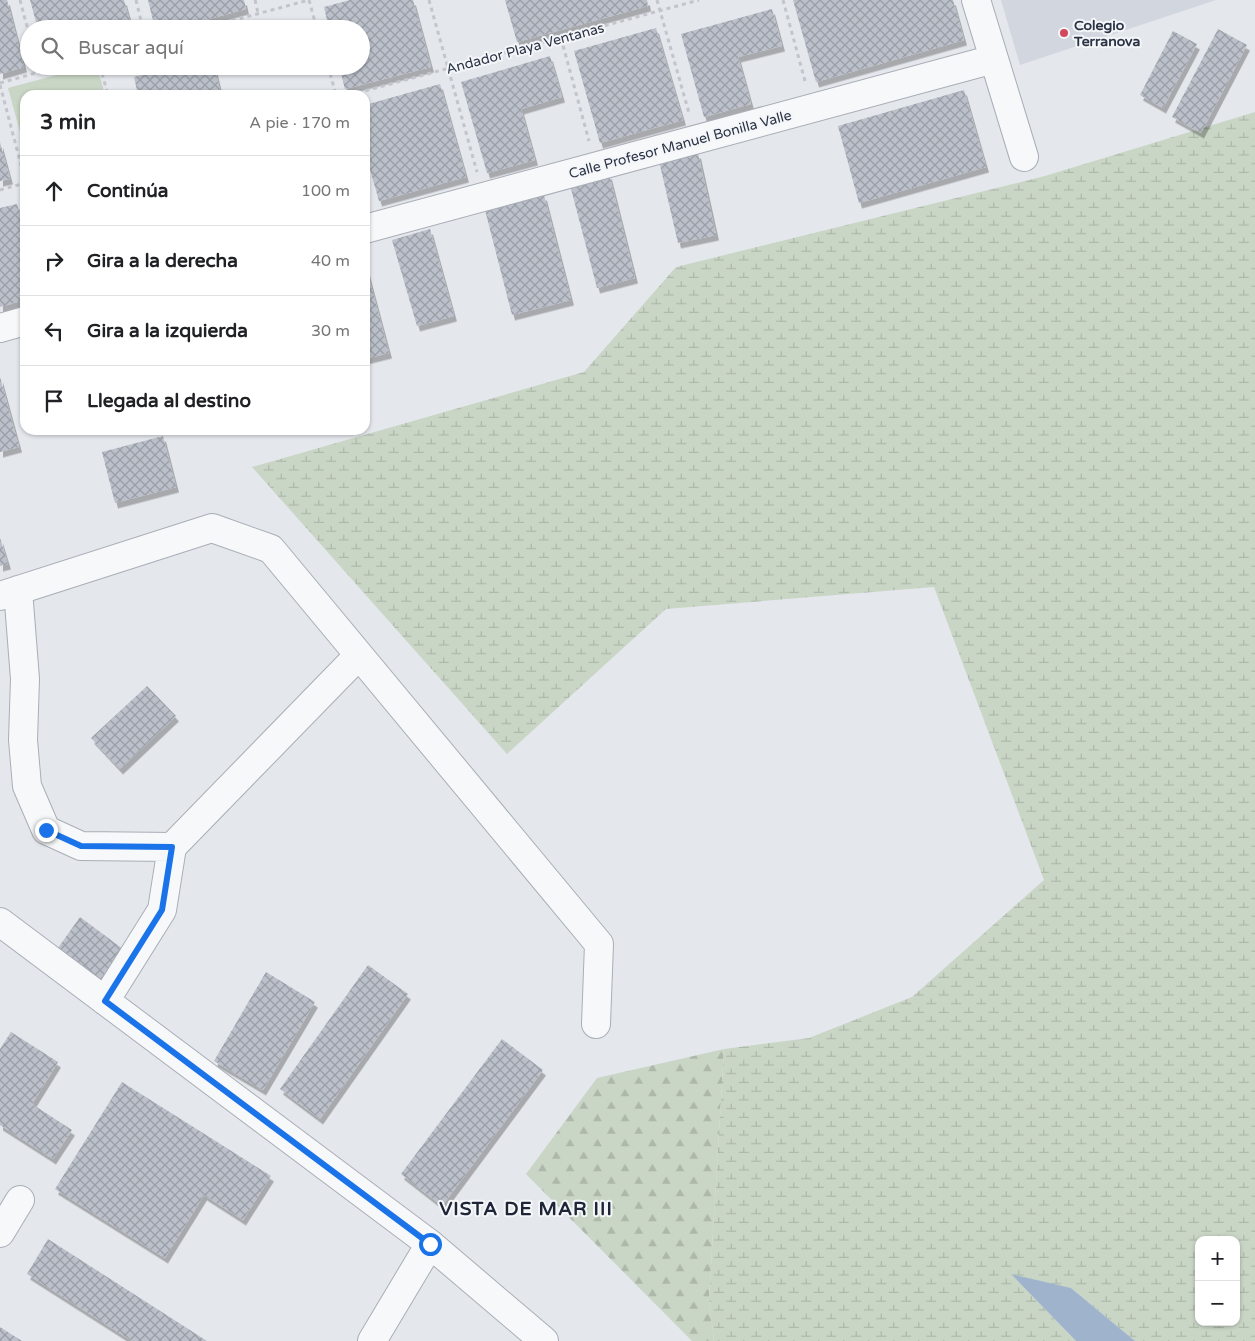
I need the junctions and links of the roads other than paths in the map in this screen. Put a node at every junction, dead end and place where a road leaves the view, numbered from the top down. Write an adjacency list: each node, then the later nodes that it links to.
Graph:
1 (976, 0): 2 (street)
2 (994, 59): 3 (street); 4 (street, Calle Profesor Manuel Bonilla Valle)
3 (1024, 157)
4 (370, 228)
5 (20, 322): 6 (street)
6 (0, 328)
7 (9, 593): 8 (street); 9 (street)
8 (359, 655): 9 (street); 12 (street)
9 (172, 847): 11 (street)
10 (0, 922): 11 (street)
11 (105, 1001): 15 (street)
12 (596, 1024)
13 (20, 1200): 14 (street)
14 (0, 1232)
15 (430, 1244): 16 (street); 17 (street)
16 (372, 1341)
17 (544, 1341)

